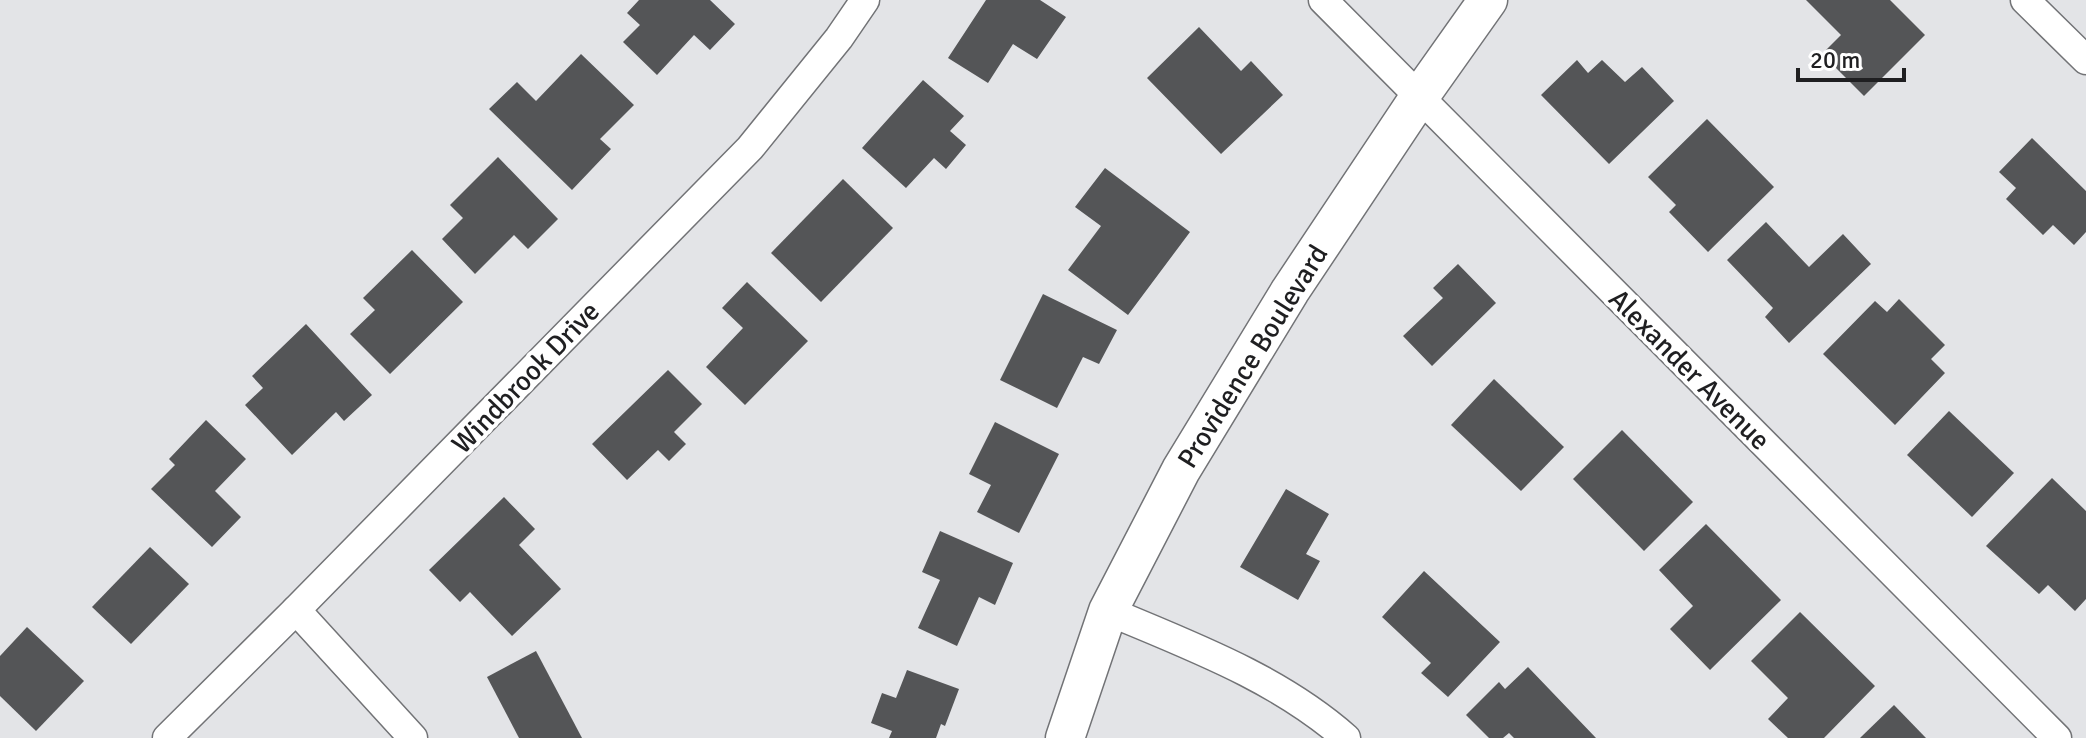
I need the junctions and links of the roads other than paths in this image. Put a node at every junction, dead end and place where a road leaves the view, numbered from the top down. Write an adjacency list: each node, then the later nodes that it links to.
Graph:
1 (865, 0): 7 (street, Windbrook Drive)
2 (1323, 0): 6 (street, Alexander Avenue)
3 (1488, 0): 6 (main road, Providence Boulevard)
4 (2025, 0): 5 (street)
5 (2086, 60)
6 (1420, 96): 8 (main road, Providence Boulevard); 13 (street, Alexander Avenue)
7 (296, 610): 9 (street, Windbrook Drive); 10 (street)
8 (1108, 611): 11 (main road, Providence Boulevard); 12 (street)
9 (167, 738)
10 (413, 738)
11 (1065, 738)
12 (1346, 738)
13 (2057, 738)

